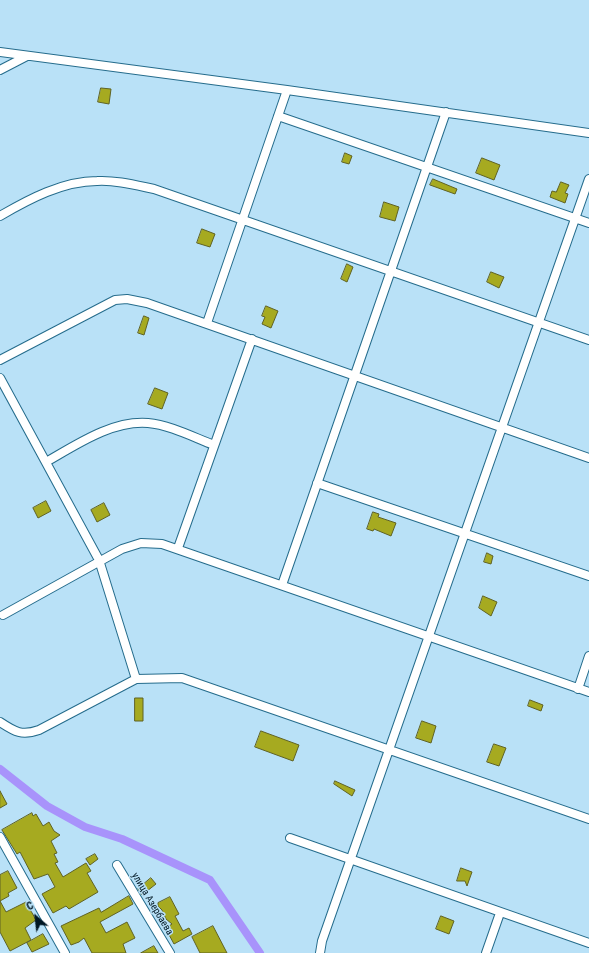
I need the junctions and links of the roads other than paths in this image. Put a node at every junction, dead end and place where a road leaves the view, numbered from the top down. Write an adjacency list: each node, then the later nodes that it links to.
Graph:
1 (0, 52): 2 (street)
2 (27, 56): 3 (street); 4 (street)
3 (0, 70)
4 (287, 90): 5 (street); 6 (street)
5 (446, 112): 7 (street); 8 (street)
6 (278, 116): 8 (street); 12 (street)
7 (589, 133)
8 (427, 168): 11 (street); 14 (street)
9 (589, 179): 11 (street)
10 (0, 216): 12 (street)
11 (576, 218): 13 (street); 15 (street)
12 (242, 219): 14 (street); 16 (street)
13 (589, 223)
14 (391, 272): 15 (street); 20 (street)
15 (538, 322): 18 (street); 22 (street)
16 (206, 323): 17 (street); 19 (street)
17 (252, 339): 20 (street); 23 (street)
18 (589, 340)
19 (0, 360)
20 (355, 376): 22 (street); 26 (street)
21 (0, 378): 25 (street)
22 (502, 427): 24 (street); 27 (street)
23 (214, 445): 25 (street); 28 (street)
24 (589, 458)
25 (46, 462): 29 (street)
26 (317, 483): 27 (street); 31 (street)
27 (465, 533): 30 (street); 33 (street)
28 (178, 548): 29 (street); 31 (street)
29 (99, 560): 32 (street); 35 (street)
30 (589, 576)
31 (282, 585): 33 (street)
32 (1, 614)
33 (430, 636): 36 (street); 39 (street)
34 (589, 656): 36 (street)
35 (136, 679): 38 (street); 39 (street)
36 (578, 689): 37 (street)
37 (589, 692)
38 (0, 722)
39 (390, 750): 40 (street); 43 (street)
40 (589, 819)
41 (0, 837): 47 (street)
42 (290, 838): 43 (street)
43 (350, 861): 45 (street); 49 (street)
44 (117, 865): 48 (street, улица Азербаева)
45 (500, 913): 46 (street); 50 (street)
46 (589, 943)
47 (65, 953)
48 (170, 953)
49 (320, 953)
50 (486, 953)

